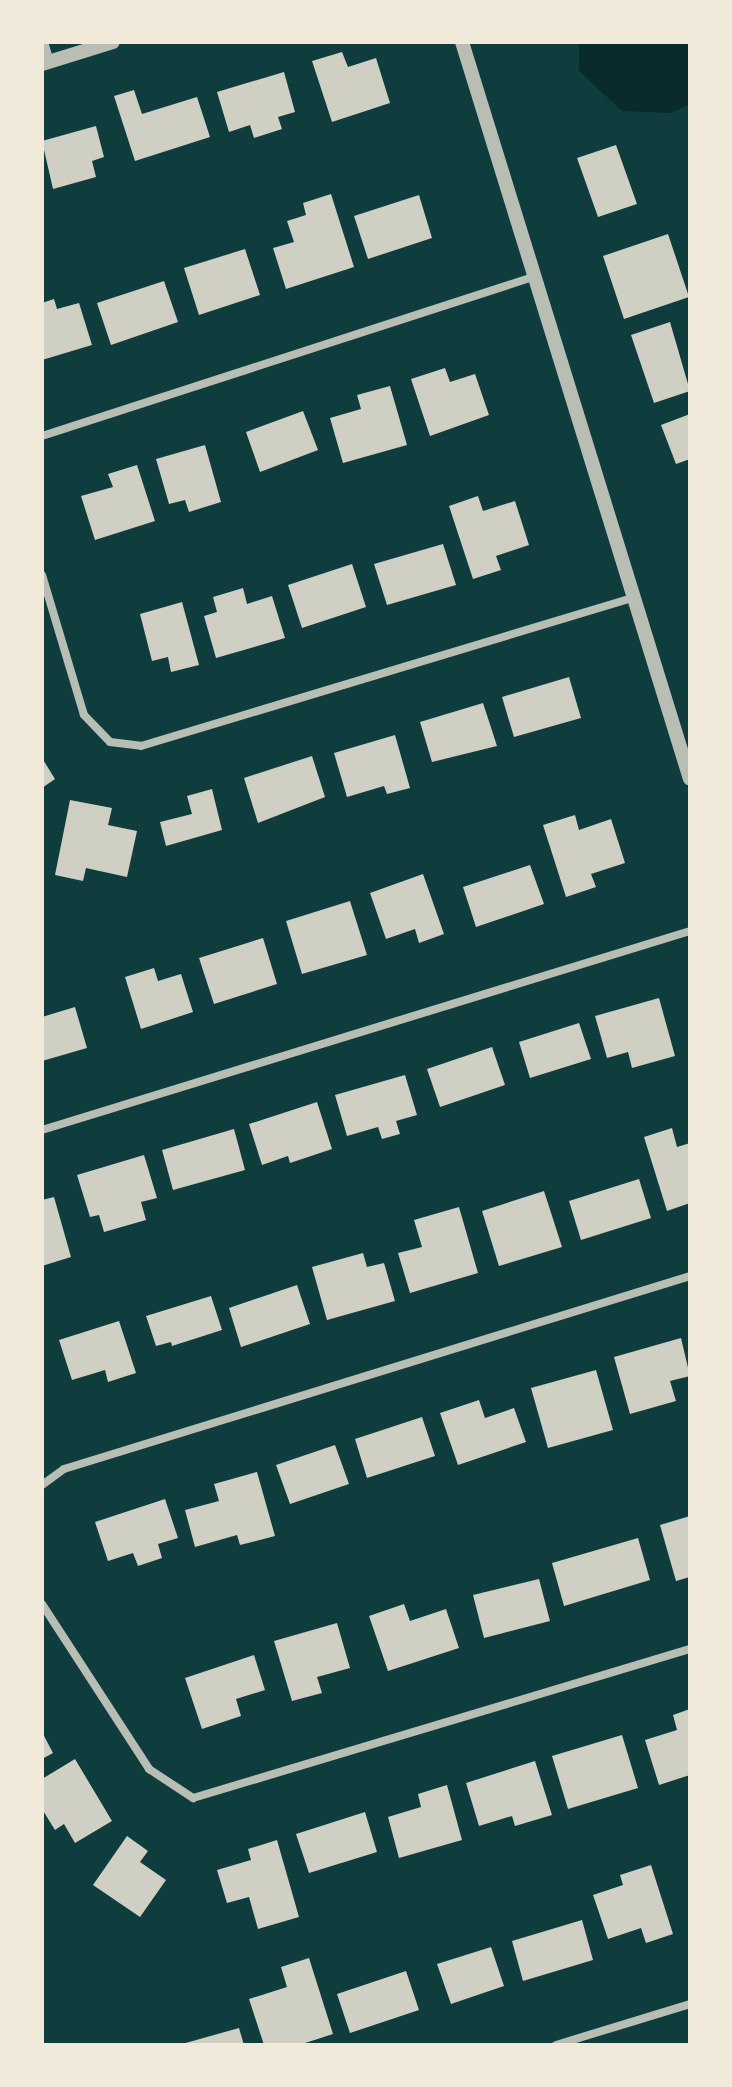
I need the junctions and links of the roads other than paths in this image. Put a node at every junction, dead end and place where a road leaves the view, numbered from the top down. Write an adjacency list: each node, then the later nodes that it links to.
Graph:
1 (44, 42): 4 (street)
2 (113, 42): 4 (street)
3 (462, 42): 5 (street)
4 (46, 63)
5 (533, 277): 6 (street); 8 (street)
6 (42, 436)
7 (42, 575): 8 (street)
8 (632, 598): 9 (street)
9 (690, 779)
10 (690, 931): 11 (street)
11 (42, 1130)
12 (690, 1276): 13 (street)
13 (42, 1485)
14 (42, 1604): 15 (street)
15 (690, 1649)
16 (689, 2006): 17 (street)
17 (556, 2045)

